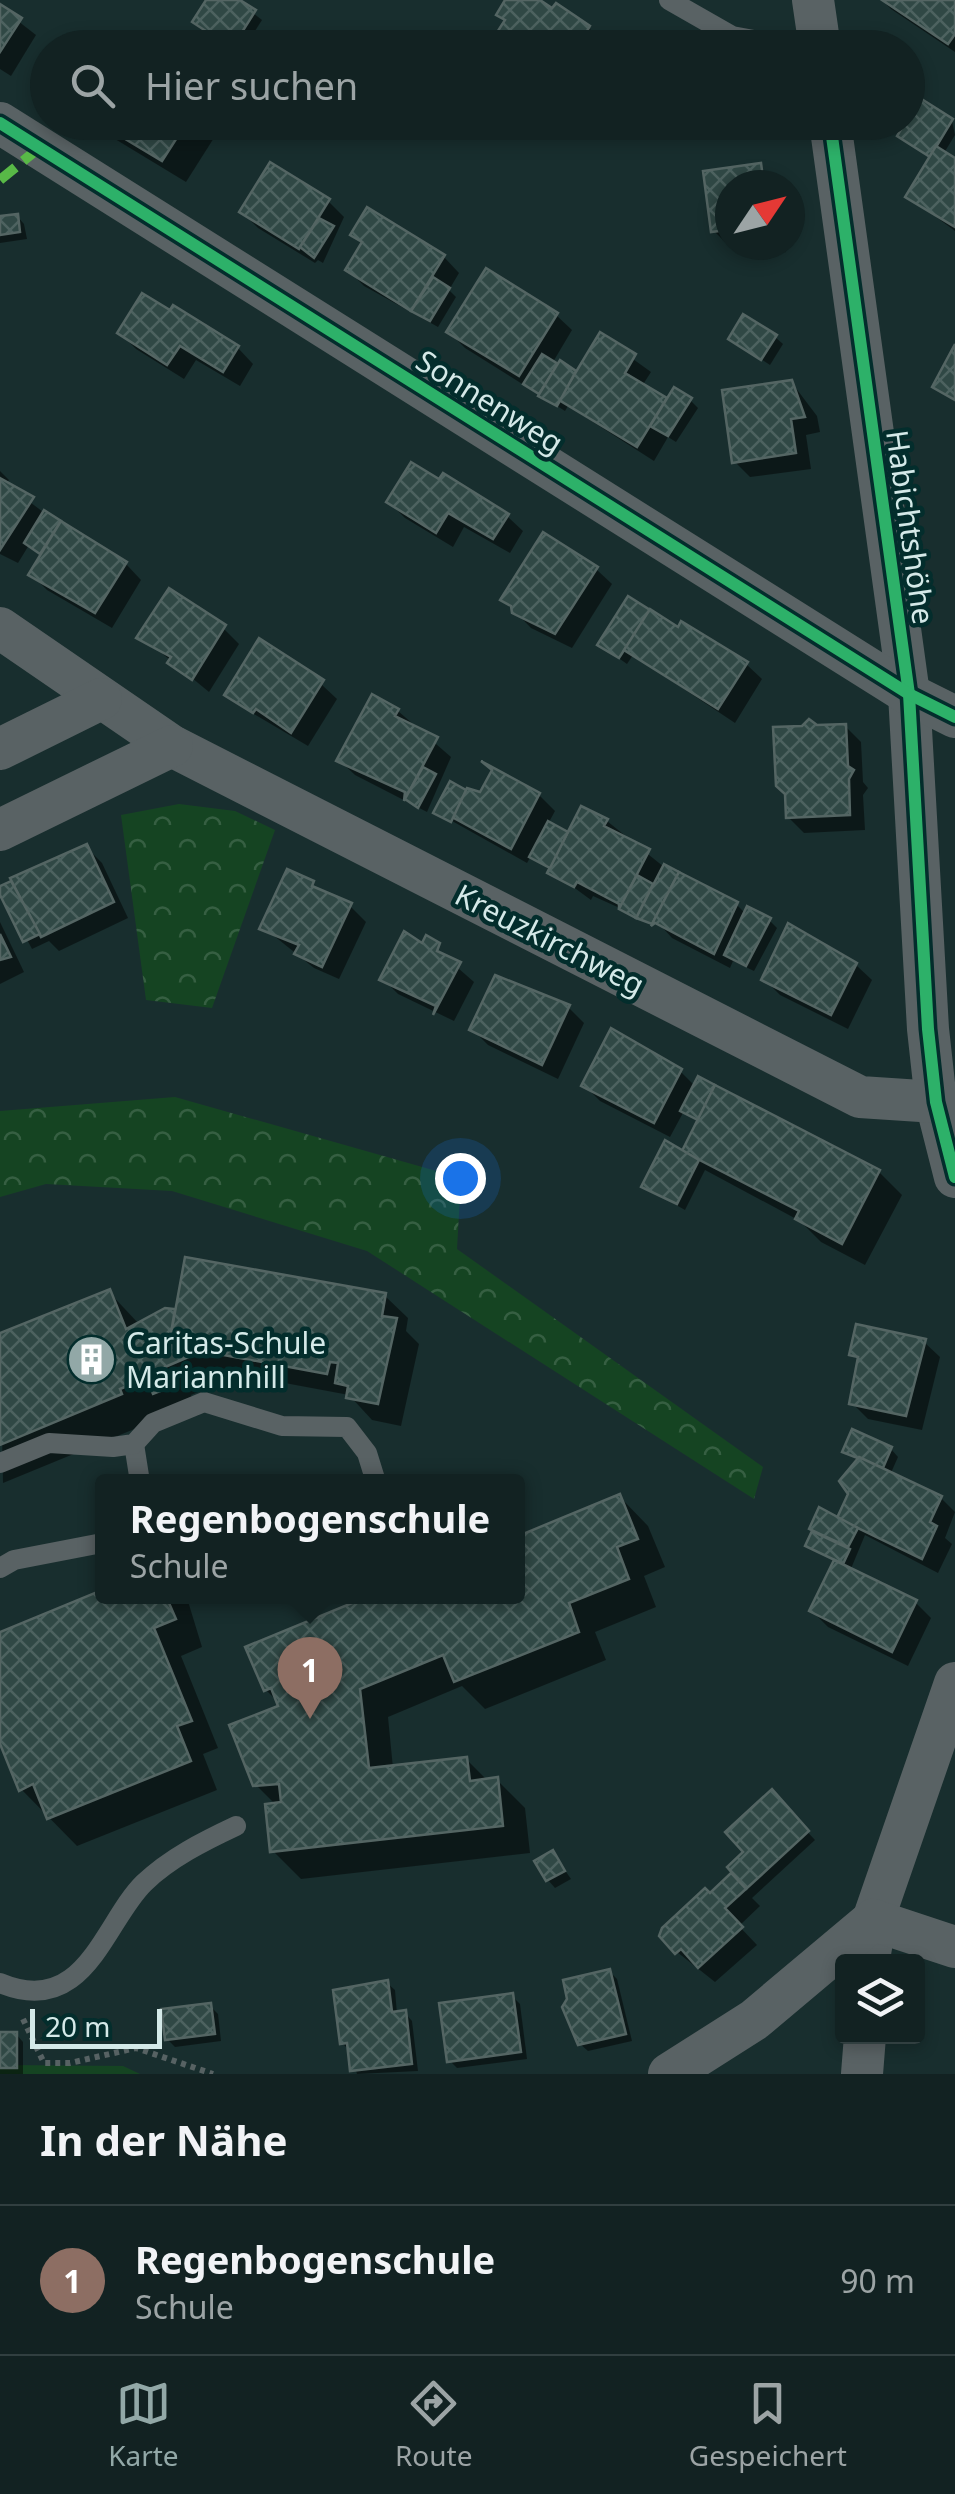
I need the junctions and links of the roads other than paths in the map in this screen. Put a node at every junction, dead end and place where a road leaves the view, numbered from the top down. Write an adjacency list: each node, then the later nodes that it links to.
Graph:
1 (669, 0): 3 (lane)
2 (814, 0): 4 (street)
3 (722, 30)
4 (818, 30)
5 (0, 124): 8 (street, Sonnenweg)
6 (832, 140): 8 (street, Habichtshöhe)
7 (0, 628): 9 (street, Kreuzkirchweg)
8 (909, 694): 10 (street, Sonnenweg); 14 (street, Habichtshöhe)
9 (101, 699): 11 (street, Kreuzkirchweg); 12 (street)
10 (955, 718)
11 (172, 746): 13 (street); 15 (street, Kreuzkirchweg)
12 (0, 749)
13 (0, 830)
14 (941, 1029): 15 (street, Habichtshöhe)
15 (936, 1102): 16 (street, Habichtshöhe)
16 (955, 1177)
17 (134, 1444): 18 (lane); 19 (lane); 20 (lane)
18 (0, 1463)
19 (139, 1474)
20 (374, 1474)
21 (95, 1544): 22 (lane)
22 (0, 1568)
23 (955, 1682): 25 (street)
24 (236, 1826): 27 (lane)
25 (872, 1941): 26 (street); 29 (street)
26 (955, 1946)
27 (0, 1983)
28 (864, 2044): 30 (street)
29 (669, 2074)
30 (862, 2074)

